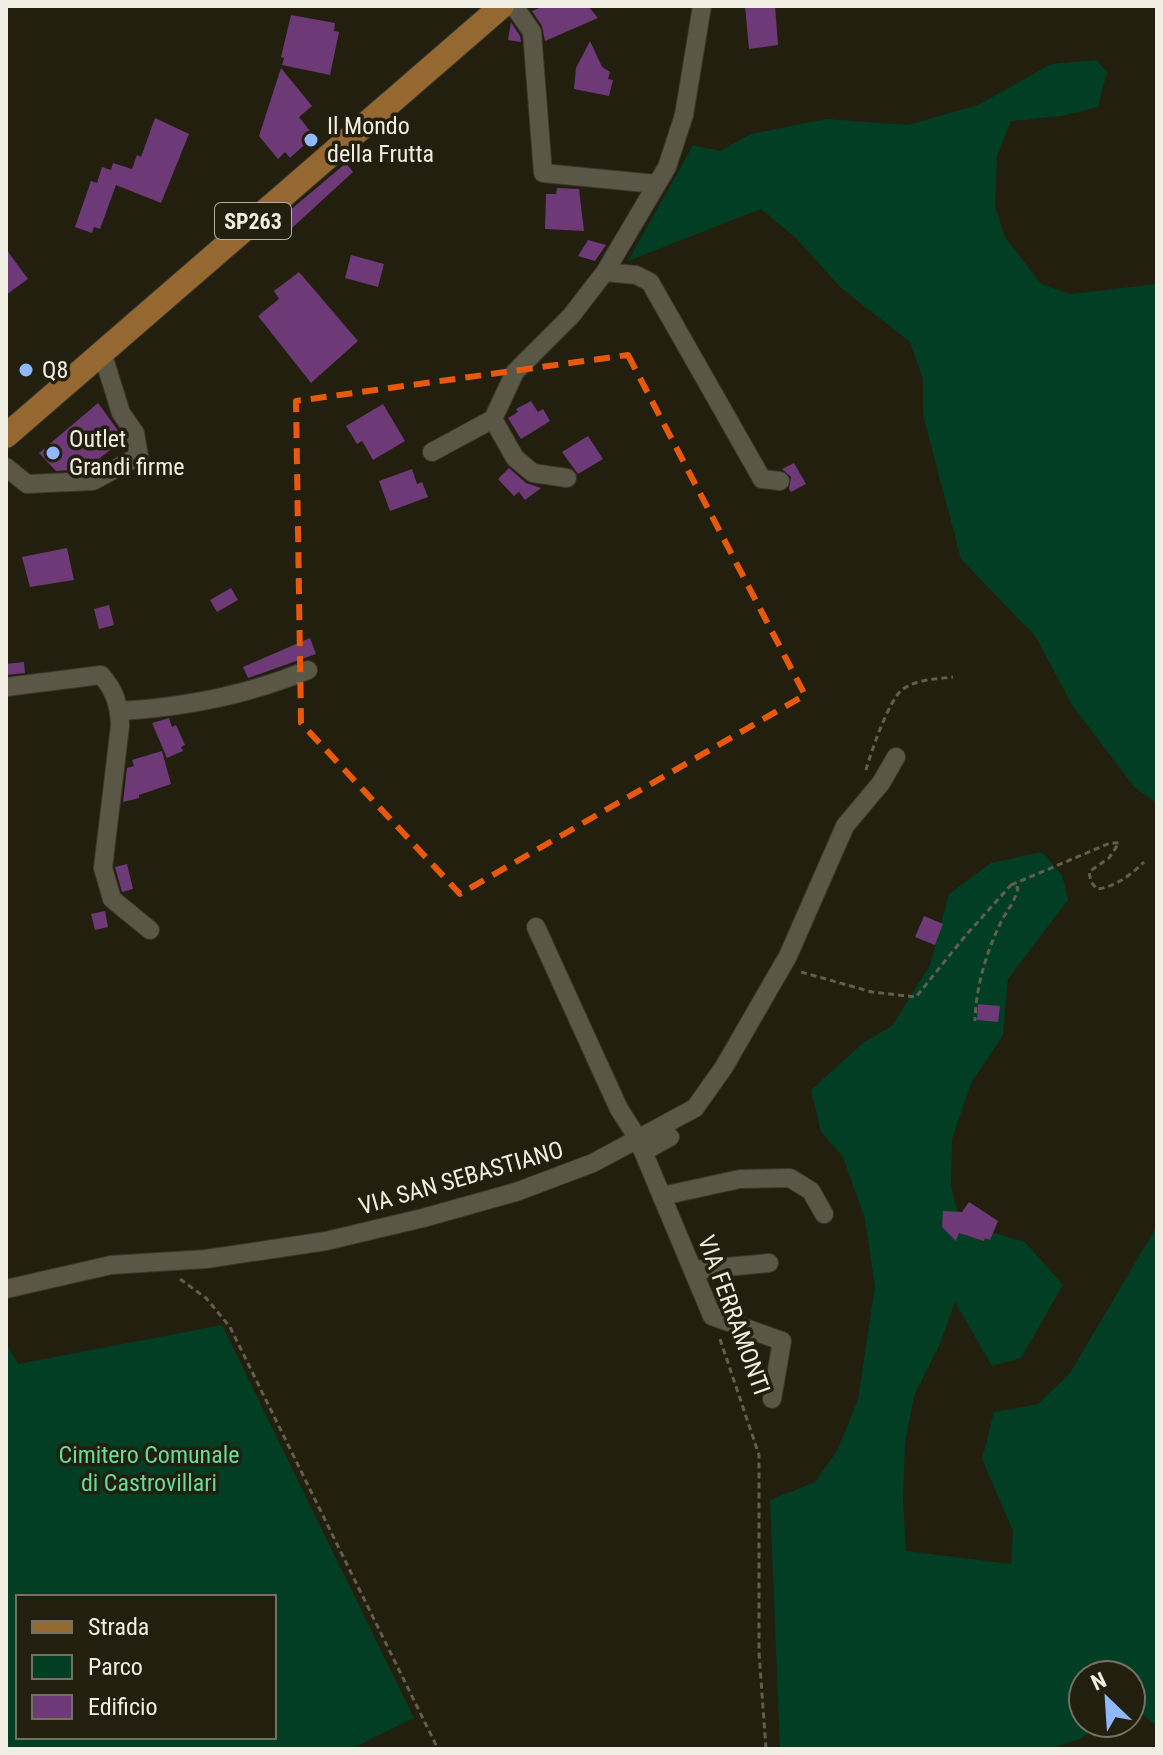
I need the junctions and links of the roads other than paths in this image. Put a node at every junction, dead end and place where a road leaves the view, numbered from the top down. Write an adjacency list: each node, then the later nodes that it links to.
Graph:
1 (502, 6): 6 (main road, SP263)
2 (514, 6): 4 (street)
3 (702, 6): 4 (street)
4 (656, 184): 5 (street)
5 (605, 272): 7 (street); 12 (street)
6 (102, 352): 8 (main road, SP263); 10 (street)
7 (493, 419): 9 (street); 11 (street)
8 (6, 436)
9 (432, 452)
10 (6, 467)
11 (567, 478)
12 (780, 481)
13 (308, 670): 15 (street)
14 (6, 687): 15 (street)
15 (120, 711): 18 (street)
16 (896, 757): 20 (street, VIA SAN SEBASTIANO)
17 (536, 927): 20 (street, VIA FERRAMONTI)
18 (150, 930)
19 (670, 1137): 20 (street)
20 (640, 1145): 21 (street, VIA FERRAMONTI); 25 (street, VIA SAN SEBASTIANO)
21 (662, 1196): 22 (street); 24 (street, VIA FERRAMONTI)
22 (824, 1214)
23 (769, 1263): 24 (street)
24 (693, 1270): 26 (street, VIA FERRAMONTI)
25 (6, 1289)
26 (772, 1399)

